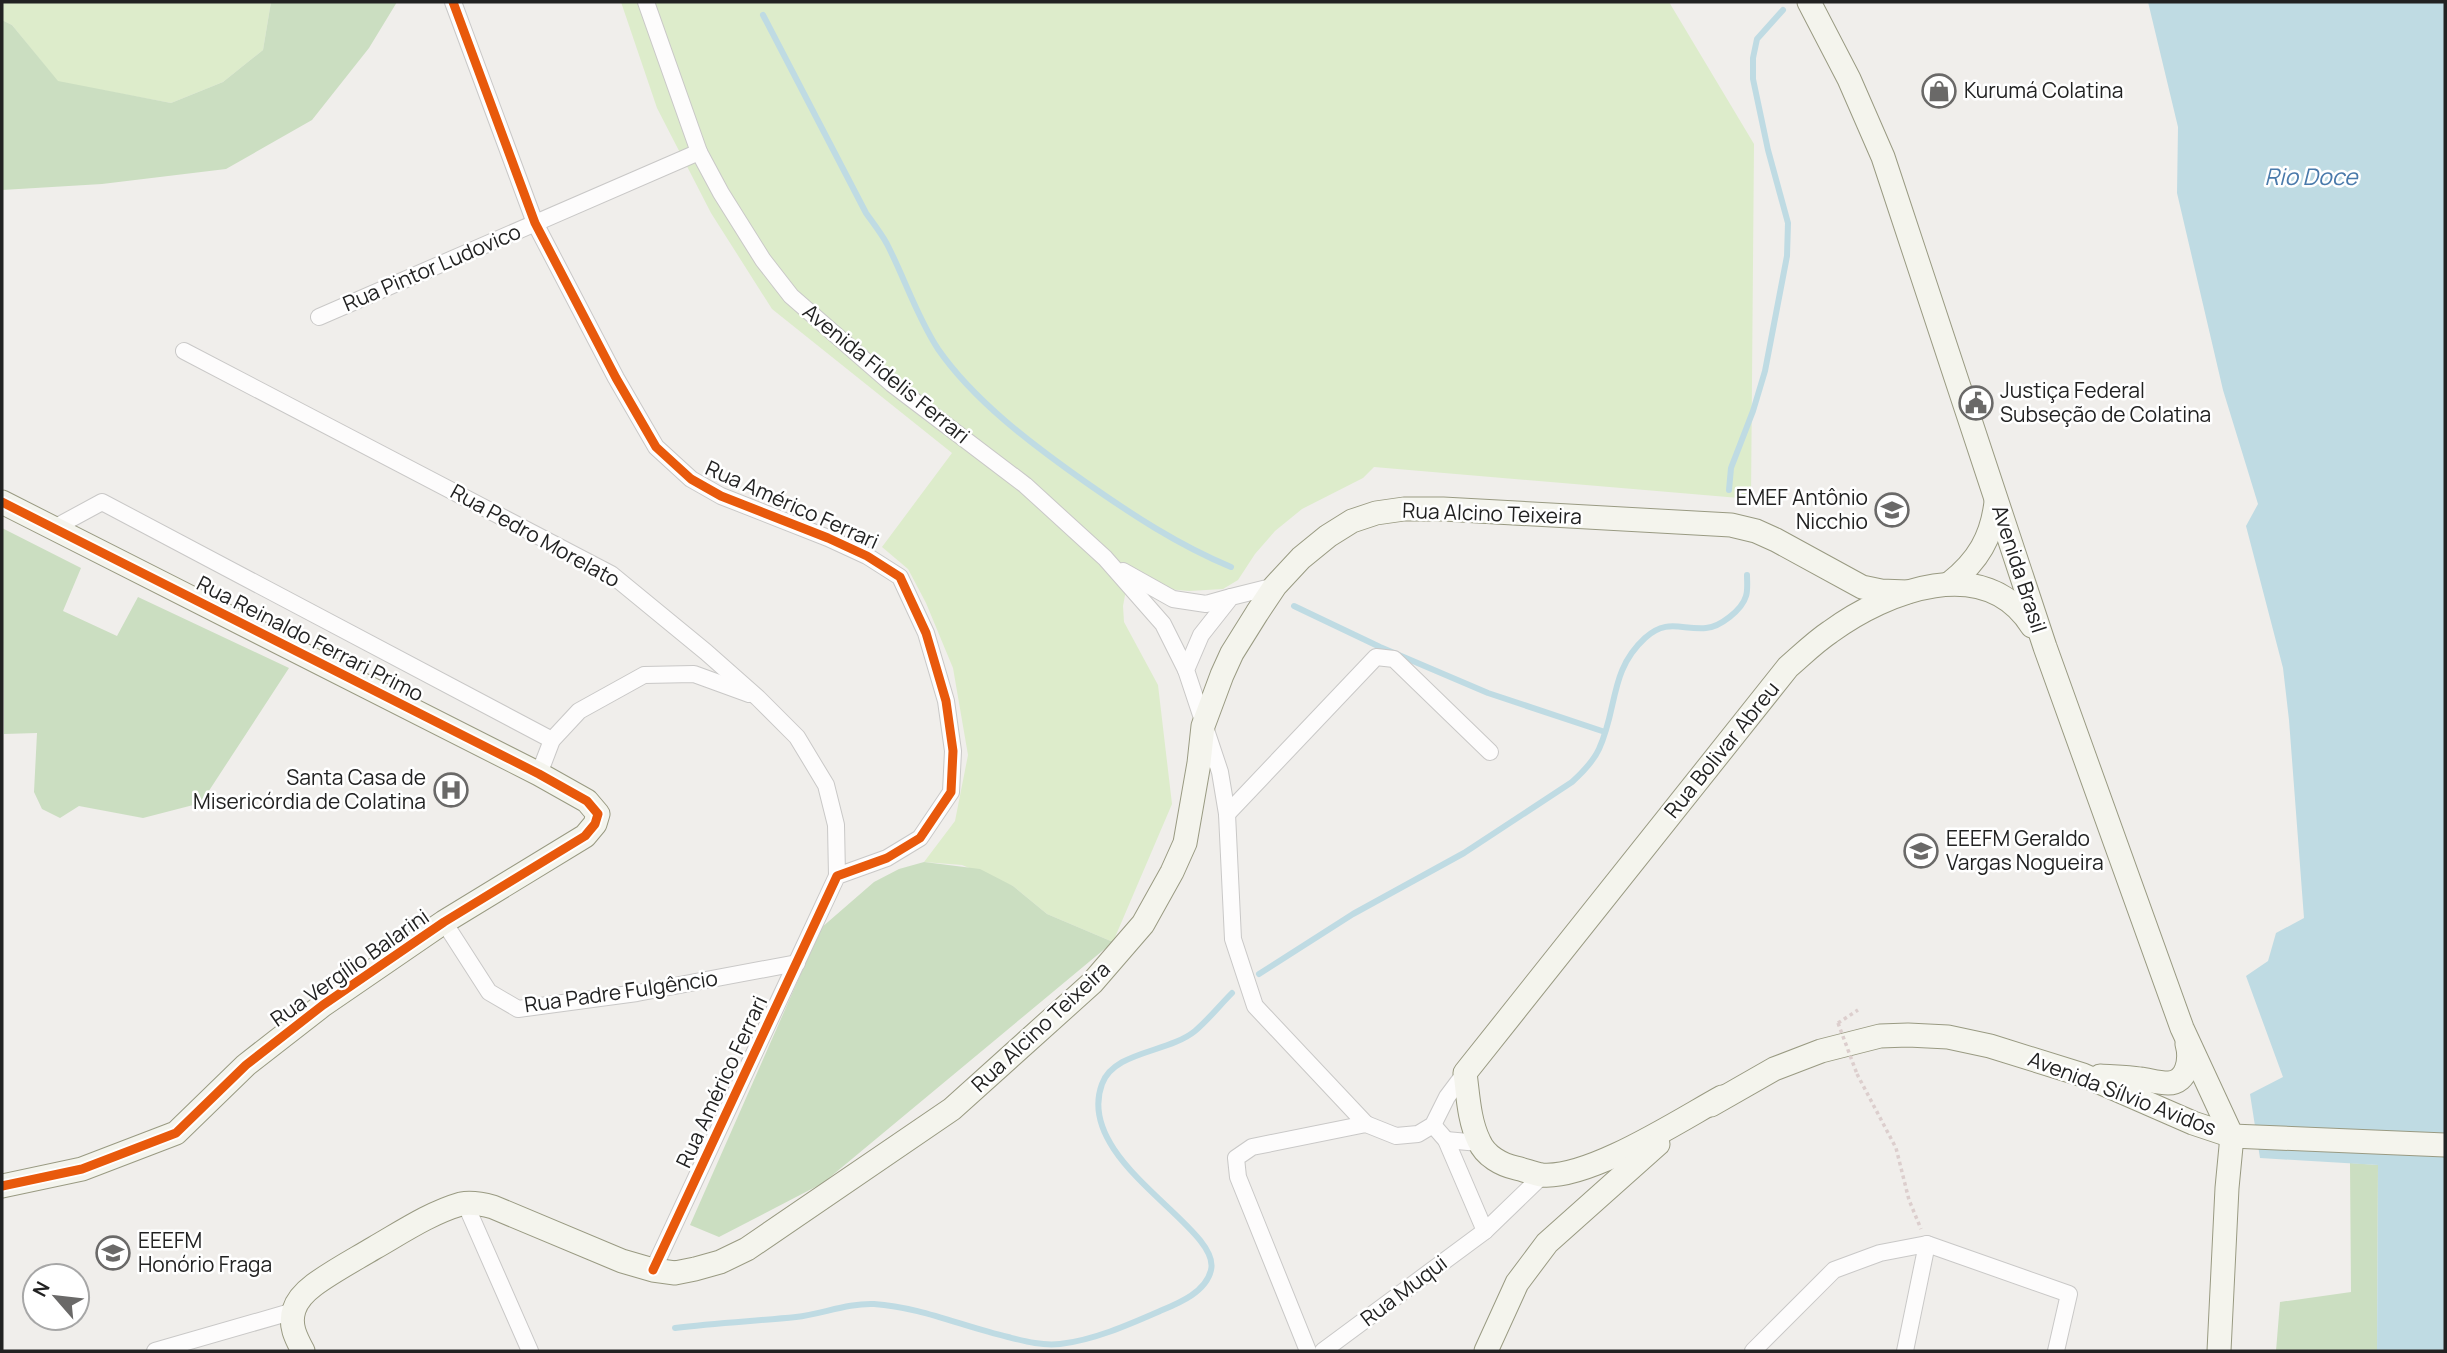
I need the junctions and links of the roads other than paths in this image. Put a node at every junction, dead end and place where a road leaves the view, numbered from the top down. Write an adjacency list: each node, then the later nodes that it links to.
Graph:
1 (453, 2): 5 (street, Rua Américo Ferrari)
2 (646, 2): 4 (street, Avenida Fidelis Ferrari)
3 (1809, 2): 8 (main road, Avenida Brasil)
4 (699, 152): 5 (street, Rua Pintor Ludovico); 11 (street, Avenida Fidelis Ferrari)
5 (535, 223): 6 (street, Rua Pintor Ludovico); 25 (street, Rua Américo Ferrari)
6 (319, 317)
7 (184, 351): 18 (street, Rua Pedro Morelato)
8 (1997, 499): 12 (main road); 16 (main road, Avenida Brasil)
9 (2, 502): 10 (main road, Rua Reinaldo Ferrari Primo)
10 (54, 528): 20 (street); 22 (main road, Rua Reinaldo Ferrari Primo)
11 (1105, 558): 15 (street, Avenida Fidelis Ferrari); 17 (street, Avenida Fidelis Ferrari)
12 (1950, 583): 14 (main road, Rua Bolivar Abreu); 16 (main road, Rua Bolivar Abreu)
13 (1275, 586): 14 (main road, Rua Alcino Teixeira); 15 (street, Avenida Fidelis Ferrari); 19 (main road, Rua Alcino Teixeira)
14 (1907, 592): 29 (main road, Rua Bolivar Abreu)
15 (1231, 597): 17 (street)
16 (2045, 646): 28 (main road, Avenida Brasil)
17 (1186, 670): 19 (street, Avenida Fidelis Ferrari)
18 (758, 698): 20 (street); 25 (street, Rua Pedro Morelato)
19 (1203, 726): 24 (street, Avenida Fidelis Ferrari); 43 (main road, Rua Alcino Teixeira)
20 (552, 740): 22 (street)
21 (1490, 752): 24 (street)
22 (539, 774): 23 (main road, Rua Reinaldo Ferrari Primo)
23 (598, 814): 26 (main road, Rua Vergílio Balarini)
24 (1227, 814): 32 (street, Avenida Fidelis Ferrari)
25 (837, 876): 27 (street, Rua Américo Ferrari)
26 (444, 922): 27 (street, Rua Padre Fulgêncio); 39 (main road, Rua Vergílio Balarini)
27 (797, 963): 43 (street, Rua Américo Ferrari)
28 (2182, 1028): 30 (main road); 34 (main road, Avenida Brasil)
29 (1465, 1073): 33 (street); 36 (main road)
30 (2083, 1075): 31 (main road, Avenida Sílvio Avidos); 34 (main road, Avenida Sílvio Avidos)
31 (1723, 1097): 38 (main road); 50 (main road, Avenida Sílvio Avidos)
32 (1366, 1125): 33 (street); 48 (street)
33 (1433, 1125): 35 (street)
34 (2232, 1136): 37 (main road, Avenida Sílvio Avidos); 54 (main road)
35 (1446, 1140): 36 (street); 41 (street)
36 (1479, 1143): 38 (main road)
37 (2445, 1145)
38 (1543, 1175): 41 (street, Rua Muqui)
39 (2, 1186)
40 (465, 1203): 43 (main road, Rua Alcino Teixeira); 44 (main road, Rua Alcino Teixeira); 47 (street)
41 (1485, 1231): 49 (street, Rua Muqui)
42 (1927, 1244): 51 (street); 52 (street); 53 (street)
43 (653, 1270)
44 (293, 1311): 45 (street); 46 (main road)
45 (155, 1351)
46 (303, 1351)
47 (530, 1351)
48 (1308, 1351)
49 (1323, 1351)
50 (1486, 1351)
51 (1753, 1351)
52 (1905, 1351)
53 (2056, 1351)
54 (2219, 1351)

